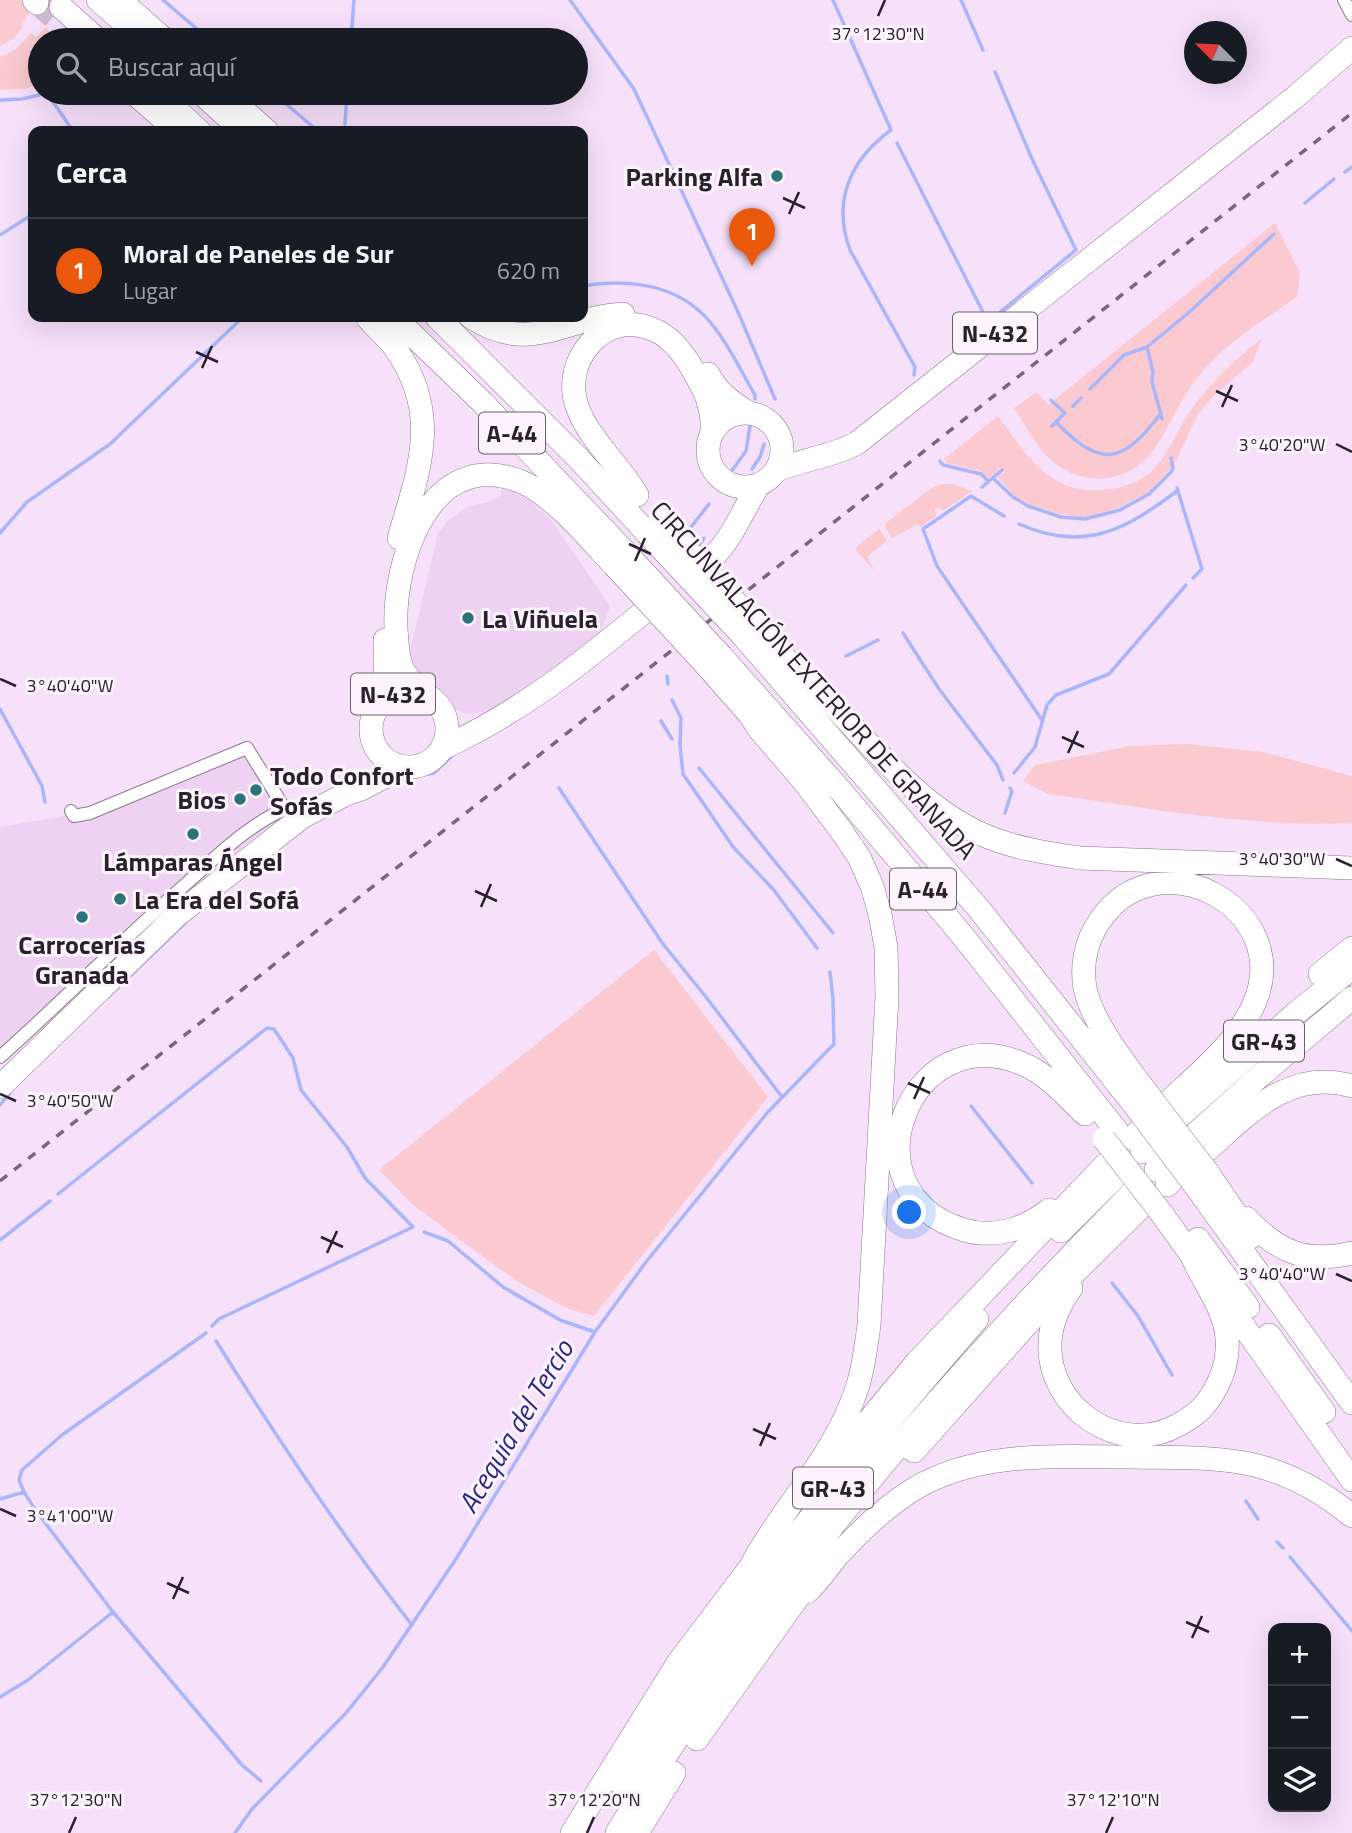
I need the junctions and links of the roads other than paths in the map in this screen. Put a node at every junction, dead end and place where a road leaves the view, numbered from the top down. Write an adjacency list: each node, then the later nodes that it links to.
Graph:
1 (98, 0): 8 (highway)
2 (120, 0): 9 (highway)
3 (1344, 0): 5 (street)
4 (47, 7): 6 (highway); 7 (highway)
5 (1352, 15)
6 (66, 28)
7 (79, 28)
8 (130, 28)
9 (152, 28)
10 (1352, 48): 12 (highway, N-432)
11 (1352, 56): 12 (highway, N-432)
12 (1294, 98): 32 (highway, N-432)
13 (148, 105): 17 (highway)
14 (170, 105): 18 (highway)
15 (214, 105): 19 (highway)
16 (238, 105): 20 (highway)
17 (171, 126)
18 (193, 126)
19 (237, 126)
20 (261, 126)
21 (588, 321): 29 (highway)
22 (371, 322): 47 (highway)
23 (379, 322): 37 (highway)
24 (399, 322): 40 (highway, CIRCUNVALACIÓN EXTERIOR DE GRANADA / A-44)
25 (442, 322): 38 (highway, CIRCUNVALACIÓN EXTERIOR DE GRANADA / A-44)
26 (463, 322): 36 (highway)
27 (481, 322): 28 (highway)
28 (584, 322)
29 (747, 412): 30 (highway); 31 (highway)
30 (713, 431): 34 (highway); 36 (highway)
31 (778, 431): 32 (highway); 33 (highway)
32 (830, 455): 33 (highway, N-432)
33 (777, 470): 35 (highway, N-432)
34 (723, 481): 35 (highway); 39 (highway)
35 (758, 486): 39 (highway, N-432)
36 (637, 495): 38 (highway)
37 (567, 516): 40 (highway); 46 (highway)
38 (654, 526): 43 (highway, CIRCUNVALACIÓN EXTERIOR DE GRANADA / A-44, bridge)
39 (730, 538): 41 (highway, N-432)
40 (620, 559): 44 (highway, CIRCUNVALACIÓN EXTERIOR DE GRANADA / A-44, bridge)
41 (711, 559)
42 (645, 611): 49 (highway, N-432)
43 (751, 632): 45 (highway); 69 (highway, CIRCUNVALACIÓN EXTERIOR DE GRANADA / A-44)
44 (715, 662): 50 (highway); 69 (highway, CIRCUNVALACIÓN EXTERIOR DE GRANADA / A-44)
45 (806, 680): 57 (highway); 62 (highway)
46 (425, 694): 47 (highway, N-432); 48 (highway, N-432)
47 (377, 709): 51 (highway, N-432)
48 (444, 713): 49 (highway, N-432); 52 (highway, N-432)
49 (506, 714): 52 (highway, N-432)
50 (750, 715): 67 (highway); 80 (highway)
51 (374, 745): 53 (highway, N-432); 54 (highway, N-432)
52 (443, 748): 53 (highway, N-432)
53 (399, 766): 54 (highway, N-432)
54 (346, 794): 56 (highway, N-432)
55 (71, 811): 56 (street)
56 (294, 813): 63 (street); 66 (highway, N-432)
57 (1352, 868)
58 (1352, 948): 64 (highway)
59 (1352, 968): 69 (highway, GR-43)
60 (1352, 998): 69 (highway, GR-43)
61 (1352, 1018): 68 (highway)
62 (1118, 1056): 64 (highway); 69 (highway)
63 (0, 1057)
64 (1200, 1071): 69 (highway)
65 (1352, 1086): 68 (highway)
66 (0, 1087)
67 (1085, 1114): 69 (highway); 70 (highway)
68 (1228, 1132): 69 (highway)
69 (1159, 1155): 71 (highway); 72 (highway); 74 (highway); 76 (highway, CIRCUNVALACIÓN EXTERIOR DE GRANADA / A-44); 77 (highway, CIRCUNVALACIÓN EXTERIOR DE GRANADA / A-44); 84 (highway, GR-43)
70 (1080, 1189): 80 (highway); 83 (highway, GR-43)
71 (1229, 1202): 73 (highway); 75 (highway)
72 (1096, 1251): 74 (highway); 81 (highway)
73 (1352, 1254)
74 (1192, 1255): 78 (highway)
75 (1352, 1379)
76 (1352, 1403)
77 (1352, 1453)
78 (1352, 1480)
79 (1352, 1516): 81 (highway)
80 (752, 1562): 82 (highway)
81 (792, 1605): 85 (highway)
82 (572, 1833)
83 (590, 1833)
84 (617, 1833)
85 (637, 1833)

